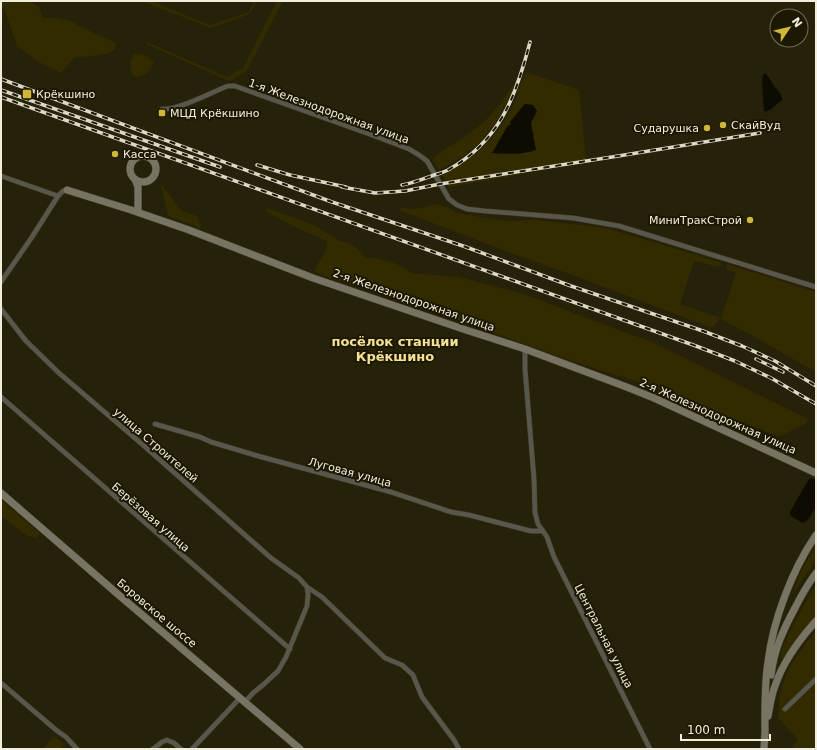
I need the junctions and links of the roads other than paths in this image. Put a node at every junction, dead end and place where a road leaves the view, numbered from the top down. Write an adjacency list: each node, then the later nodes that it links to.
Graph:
1 (162, 109): 8 (street, 1-я Железнодорожная улица)
2 (1, 176): 5 (street)
3 (140, 185): 3 (street); 6 (street)
4 (67, 190): 5 (street, 2-я Железнодорожная улица); 6 (street, 2-я Железнодорожная улица)
5 (58, 196): 7 (street)
6 (138, 212): 10 (street, 2-я Железнодорожная улица)
7 (1, 282)
8 (816, 288)
9 (1, 309): 18 (street, улица Строителей)
10 (525, 349): 13 (street, 2-я Железнодорожная улица); 15 (street, Центральная улица)
11 (1, 398): 20 (street, Берёзовая улица)
12 (155, 424): 15 (street, Луговая улица)
13 (816, 473)
14 (1, 493): 23 (street, Боровское шоссе)
15 (543, 531): 32 (street, Центральная улица)
16 (816, 535): 25 (street)
17 (816, 573): 25 (street)
18 (307, 587): 20 (street); 31 (street, улица Строителей)
19 (815, 624): 25 (street)
20 (290, 649): 23 (street)
21 (816, 679): 24 (street)
22 (1, 682): 26 (street)
23 (242, 700): 29 (street); 30 (street, Боровское шоссе)
24 (785, 709)
25 (765, 732): 33 (street)
26 (77, 749)
27 (153, 749): 28 (street)
28 (181, 749)
29 (192, 749)
30 (300, 749)
31 (459, 749)
32 (650, 749)
33 (764, 749)

